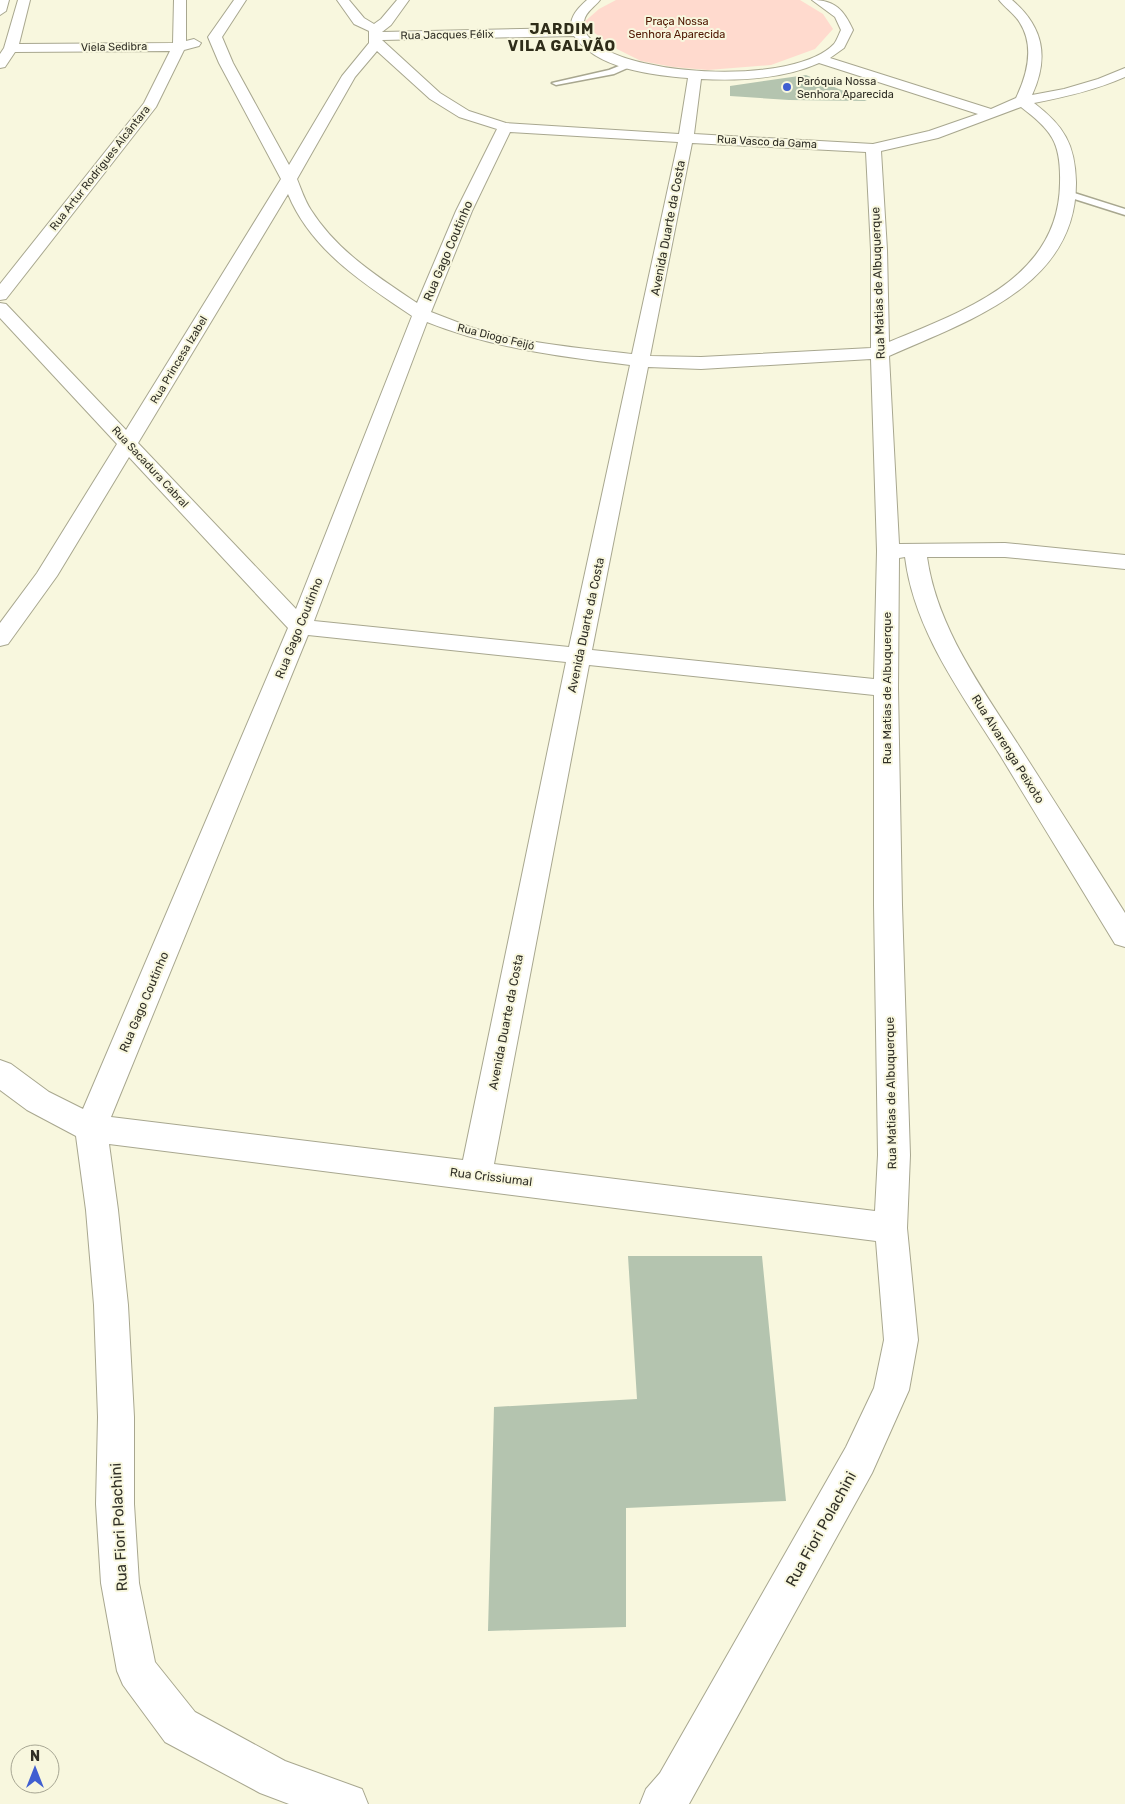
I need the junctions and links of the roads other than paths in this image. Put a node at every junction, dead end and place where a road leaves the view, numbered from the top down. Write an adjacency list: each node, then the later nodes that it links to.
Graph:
1 (3, 0): 10 (street)
2 (24, 0): 15 (street)
3 (180, 0): 14 (street, Rua Artur Rodrigues Alcântara)
4 (240, 0): 13 (street)
5 (343, 0): 12 (street, Rua Vasco da Gama)
6 (403, 0): 12 (street, Rua Princesa Izabel)
7 (594, 0): 11 (street)
8 (821, 0): 16 (street)
9 (1005, 0): 26 (street)
10 (0, 11)
11 (577, 32): 12 (street, Rua Jacques Félix); 18 (street)
12 (376, 36): 21 (street, Rua Vasco da Gama); 24 (street, Rua Princesa Izabel)
13 (215, 37): 14 (street, Viela Sedibra); 31 (street, Rua Diogo Feijó)
14 (179, 47): 15 (street, Viela Sedibra); 34 (street, Rua Artur Rodrigues Alcântara)
15 (11, 48): 17 (street)
16 (818, 59): 23 (street); 27 (street)
17 (0, 64)
18 (629, 64): 23 (street); 25 (lane)
19 (388, 70): 21 (street)
20 (368, 71): 24 (street)
21 (407, 71): 28 (street, Rua Vasco da Gama)
22 (1125, 72): 26 (street, Rua Vasco da Gama)
23 (695, 75): 29 (street, Avenida Duarte da Costa)
24 (349, 76): 31 (street, Rua Princesa Izabel)
25 (556, 83)
26 (1022, 101): 27 (street, Rua Vasco da Gama); 32 (street)
27 (992, 114): 30 (street, Rua Vasco da Gama)
28 (505, 127): 29 (street, Rua Vasco da Gama); 36 (street, Rua Gago Coutinho)
29 (686, 138): 30 (street, Rua Vasco da Gama); 38 (street, Avenida Duarte da Costa)
30 (873, 148): 37 (street, Rua Matias de Albuquerque)
31 (289, 180): 36 (street, Rua Diogo Feijó); 39 (street, Rua Princesa Izabel)
32 (1068, 194): 33 (lane); 37 (street)
33 (1125, 212)
34 (0, 295)
35 (0, 308): 39 (street, Rua Sacadura Cabral)
36 (421, 314): 38 (street, Rua Diogo Feijó); 43 (street, Rua Gago Coutinho)
37 (880, 353): 38 (street, Rua Diogo Feijó); 40 (street, Rua Matias de Albuquerque)
38 (642, 361): 45 (street, Avenida Duarte da Costa)
39 (128, 444): 43 (street, Rua Sacadura Cabral); 44 (street, Rua Princesa Izabel)
40 (888, 551): 41 (street); 46 (street, Rua Matias de Albuquerque)
41 (915, 551): 42 (street); 47 (street, Rua Alvarenga Peixoto)
42 (1125, 562)
43 (300, 627): 45 (street); 49 (street, Rua Gago Coutinho)
44 (0, 638)
45 (579, 655): 46 (street); 50 (street, Avenida Duarte da Costa)
46 (886, 688): 51 (street, Rua Matias de Albuquerque)
47 (1125, 936)
48 (0, 1073): 49 (street)
49 (91, 1128): 50 (street, Rua Crissiumal); 52 (street, Rua Fiori Polachini)
50 (476, 1175): 51 (street, Rua Crissiumal)
51 (891, 1228): 53 (street, Rua Fiori Polachini)
52 (347, 1804)
53 (661, 1804)

